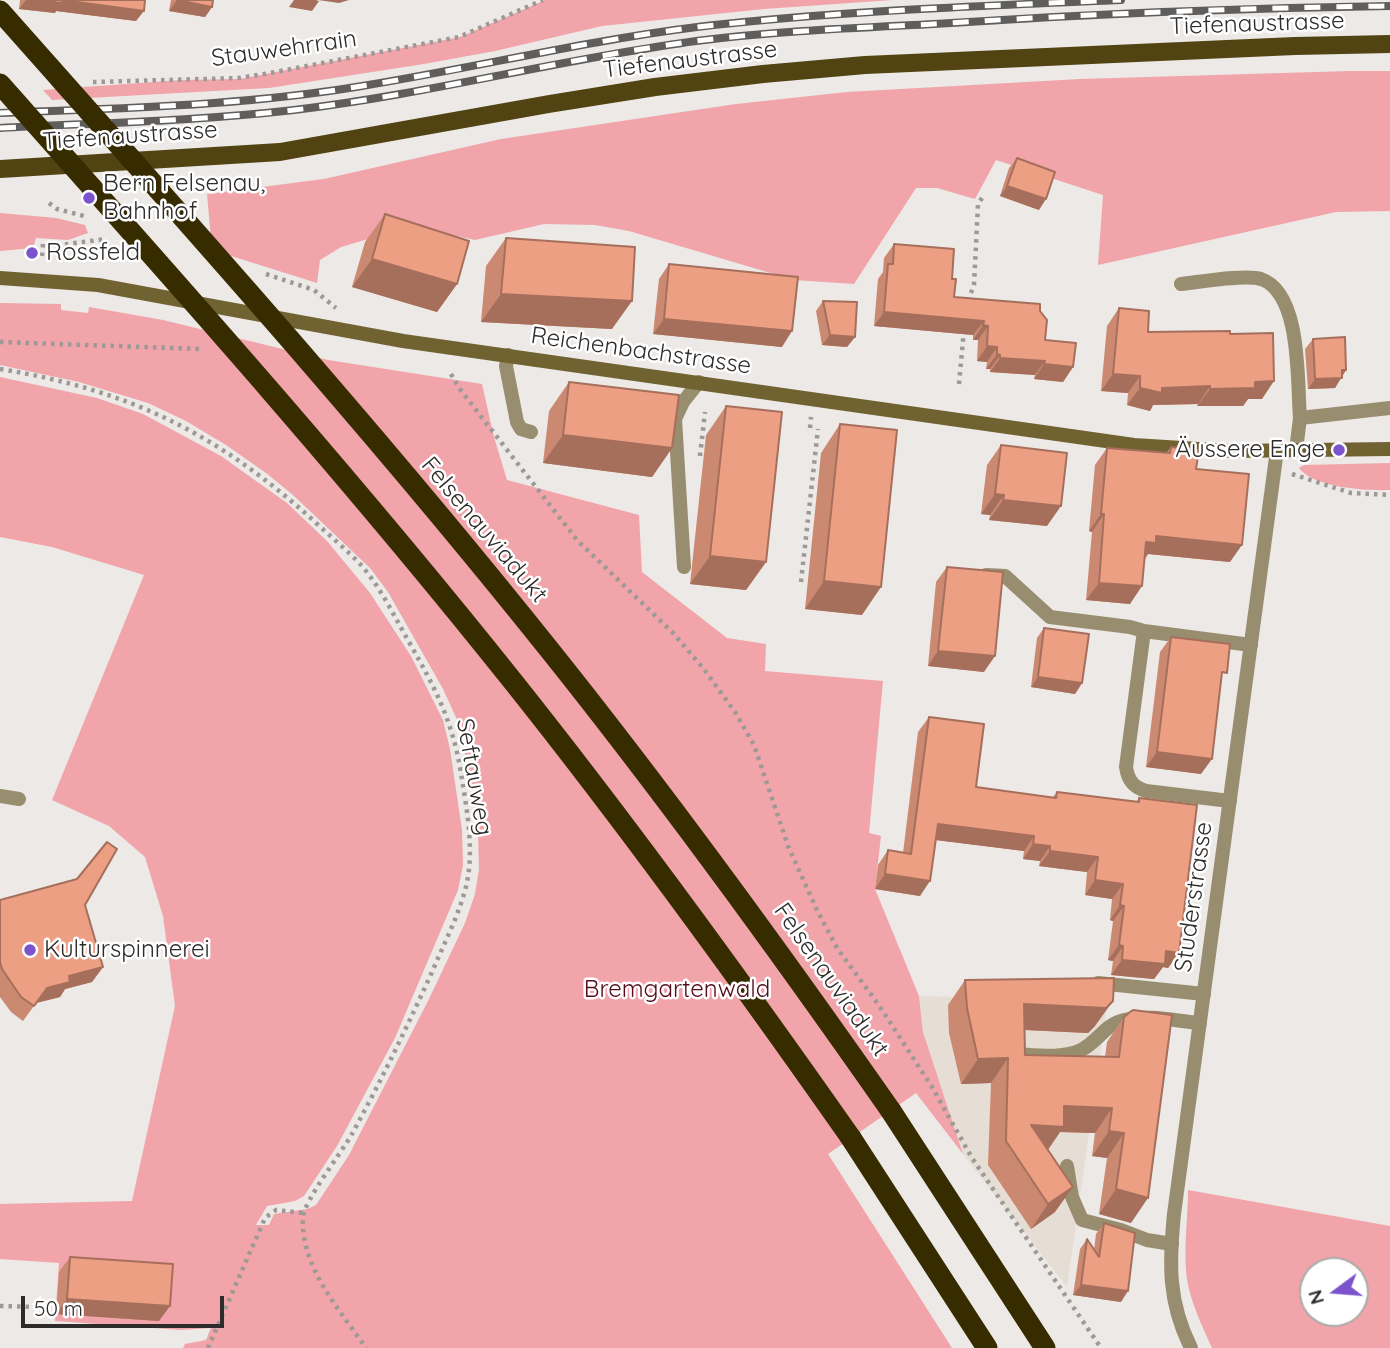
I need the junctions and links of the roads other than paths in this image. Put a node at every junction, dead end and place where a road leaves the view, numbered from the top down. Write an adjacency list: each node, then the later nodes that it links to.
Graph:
1 (0, 11): 29 (highway, Felsenauviadukt, bridge)
2 (1390, 44): 4 (main road, Tiefenaustrasse)
3 (0, 85): 28 (highway, bridge)
4 (0, 169)
5 (0, 278): 7 (street, Reichenbachstrasse)
6 (1181, 284): 10 (street)
7 (508, 355): 8 (street, Reichenbachstrasse); 11 (street)
8 (699, 382): 13 (street, Reichenbachstrasse); 15 (street)
9 (1390, 408): 10 (street)
10 (1300, 418): 14 (street)
11 (531, 432)
12 (1390, 449): 14 (street, Reichenbachstrasse)
13 (1277, 450): 14 (street, Reichenbachstrasse); 18 (street, Studerstrasse)
14 (1296, 450)
15 (684, 567)
16 (977, 574): 17 (street)
17 (1144, 631): 18 (street); 21 (street)
18 (1251, 645): 21 (street, Studerstrasse)
19 (0, 796): 20 (street)
20 (19, 799)
21 (1230, 801): 23 (street, Studerstrasse)
22 (1098, 983): 23 (street)
23 (1204, 994): 24 (street, Studerstrasse)
24 (1200, 1023): 25 (street); 27 (street, Studerstrasse)
25 (1016, 1054)
26 (1067, 1166): 27 (street)
27 (1171, 1244): 30 (street, Studerstrasse)
28 (987, 1348)
29 (1045, 1348)
30 (1191, 1348)

